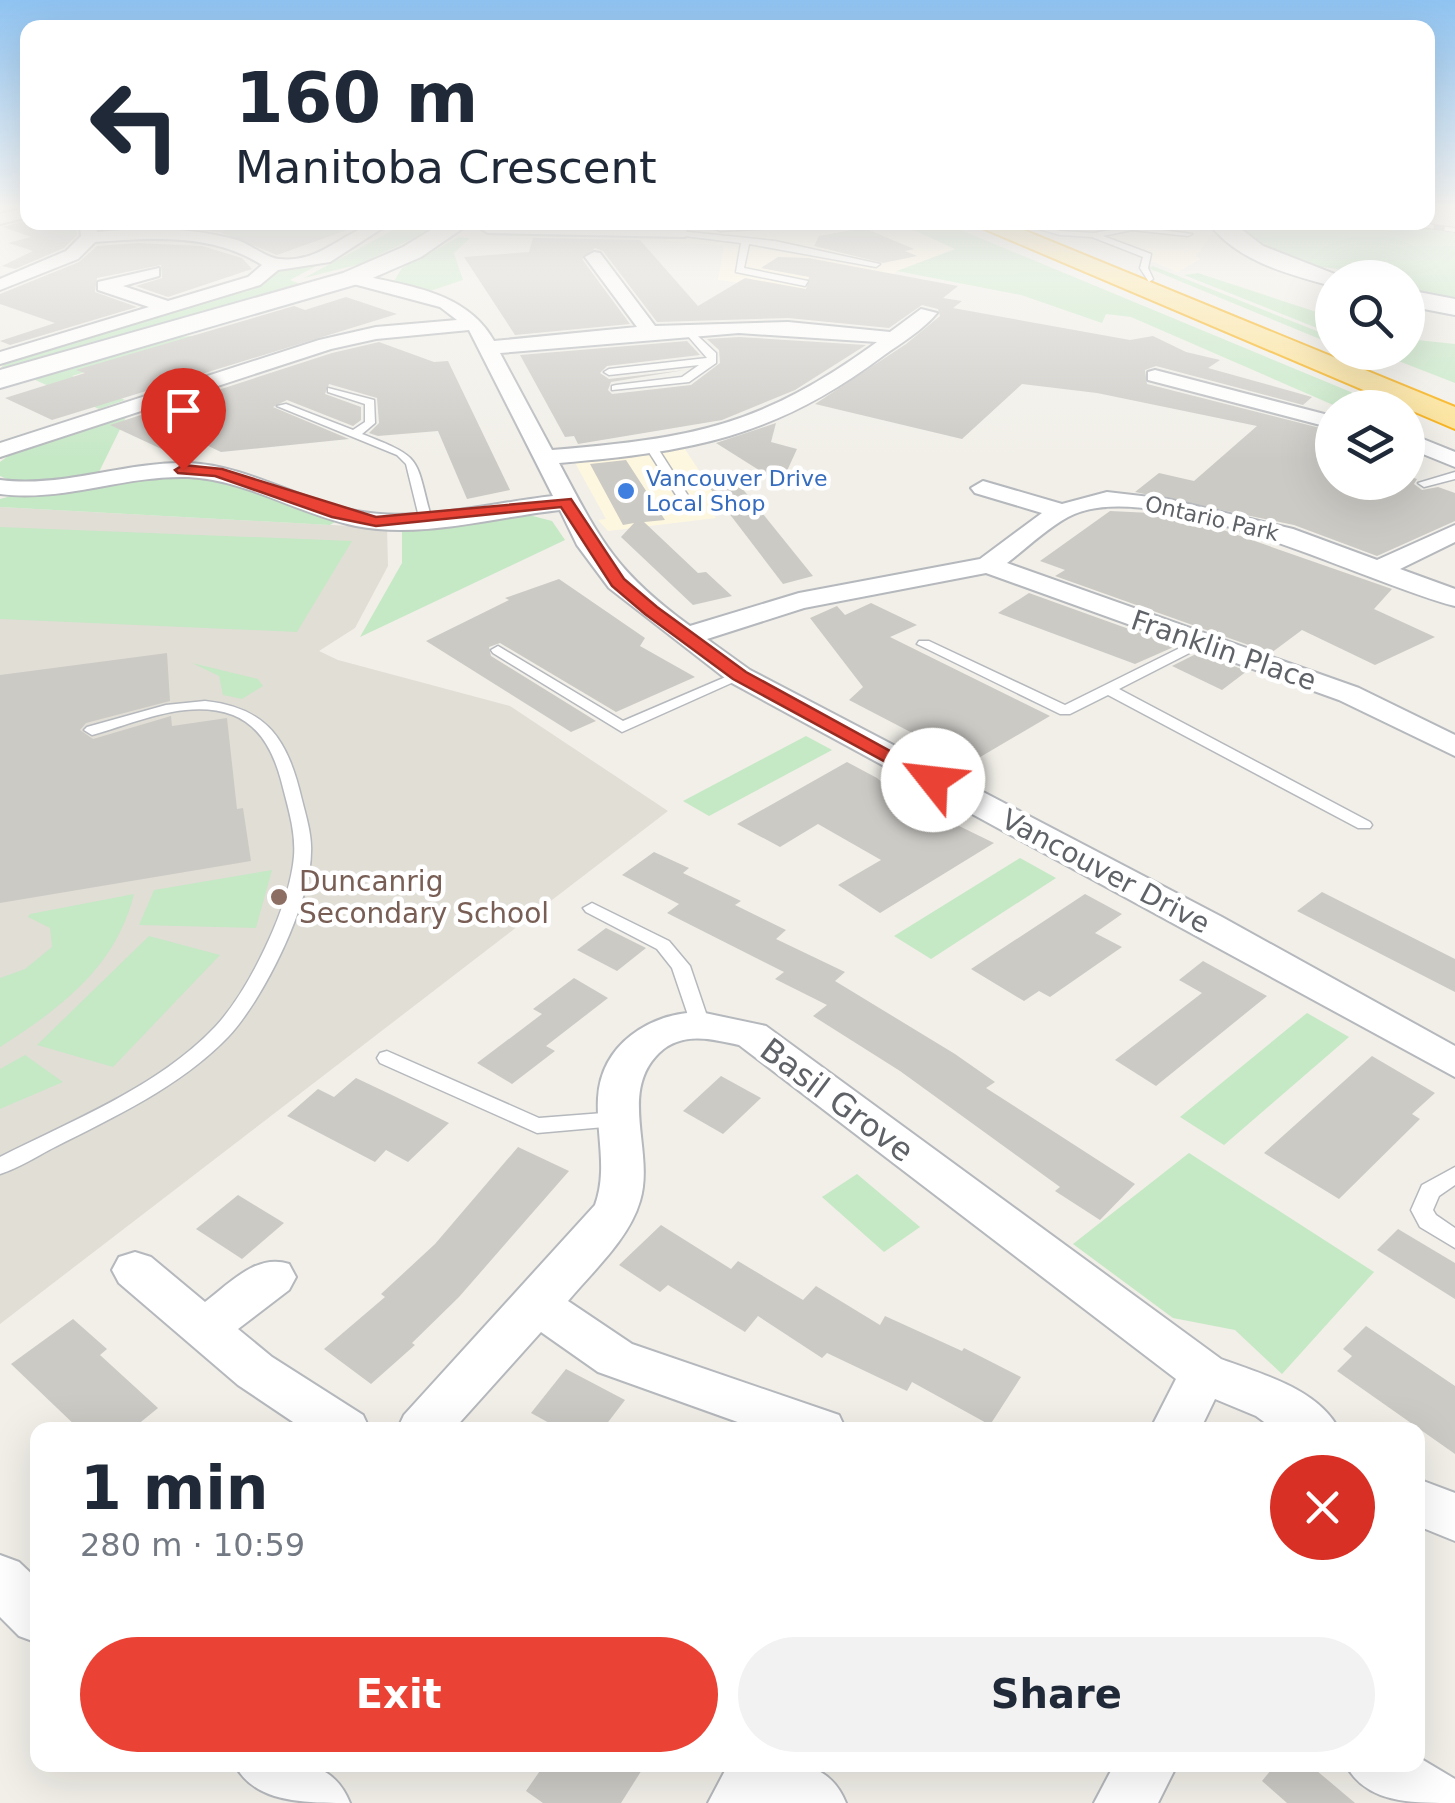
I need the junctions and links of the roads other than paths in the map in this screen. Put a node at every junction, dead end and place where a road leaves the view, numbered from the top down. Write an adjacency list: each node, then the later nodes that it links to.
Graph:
1 (120, 291): 9 (street)
2 (223, 291): 9 (street)
3 (306, 291): 20 (street)
4 (402, 291): 14 (street)
5 (619, 291): 13 (street)
6 (1147, 291): 26 (highway)
7 (1201, 291): 23 (highway)
8 (1425, 302): 10 (street)
9 (168, 307): 16 (street)
10 (1455, 308)
11 (928, 313): 15 (street)
12 (686, 328): 13 (street); 15 (street); 17 (lane)
13 (650, 332): 14 (street)
14 (481, 336): 30 (street); 31 (street, Vancouver Drive)
15 (892, 338): 29 (street)
16 (0, 358)
17 (712, 361): 18 (lane); 21 (lane)
18 (609, 372)
19 (1155, 375): 25 (street)
20 (0, 379)
21 (616, 388)
22 (332, 390): 27 (lane)
23 (1455, 402)
24 (282, 406): 27 (lane)
25 (1315, 419)
26 (1455, 419)
27 (354, 435): 40 (lane)
28 (1425, 447): 32 (street)
29 (653, 449): 31 (street); 38 (lane)
30 (0, 450)
31 (547, 457): 37 (street, Vancouver Drive)
32 (1455, 460)
33 (1455, 475): 34 (lane)
34 (1425, 483)
35 (0, 487): 40 (street)
36 (984, 488): 39 (street)
37 (566, 502): 40 (street); 45 (street, Vancouver Drive)
38 (690, 508)
39 (1061, 511): 42 (street, Ontario Park); 43 (street, Ontario Park)
40 (425, 517)
41 (1455, 532): 43 (street)
42 (988, 565): 45 (street, Ontario Park); 46 (street, Franklin Place)
43 (1379, 570): 44 (street, Ontario Park)
44 (1455, 598)
45 (686, 636): 49 (street, Vancouver Drive)
46 (1202, 641): 50 (lane); 52 (street, Franklin Place)
47 (924, 644): 50 (lane)
48 (498, 650): 49 (lane)
49 (740, 676): 57 (street, Vancouver Drive)
50 (1108, 689): 53 (lane)
51 (92, 730): 59 (lane)
52 (1455, 747)
53 (1364, 825)
54 (592, 908): 55 (lane)
55 (698, 1022): 58 (street); 66 (street, Basil Grove)
56 (387, 1058): 58 (lane)
57 (1455, 1062)
58 (616, 1119): 64 (street)
59 (0, 1166)
60 (1455, 1175): 61 (lane)
61 (1455, 1239)
62 (135, 1270): 65 (street)
63 (272, 1278): 65 (street)
64 (538, 1305): 68 (street); 69 (street)
65 (204, 1328): 67 (street)
66 (1204, 1373): 70 (street); 71 (street, Basil Grove)
67 (333, 1422)
68 (429, 1422)
69 (798, 1422)
70 (1179, 1422)
71 (1303, 1422)
72 (1425, 1505): 73 (street)
73 (1455, 1517)
74 (0, 1580): 75 (street)
75 (30, 1609)
76 (274, 1772): 80 (street)
77 (1144, 1772): 82 (street)
78 (1387, 1772): 83 (street)
79 (753, 1779): 81 (street)
80 (320, 1803)
81 (816, 1803)
82 (1124, 1803)
83 (1438, 1803)

